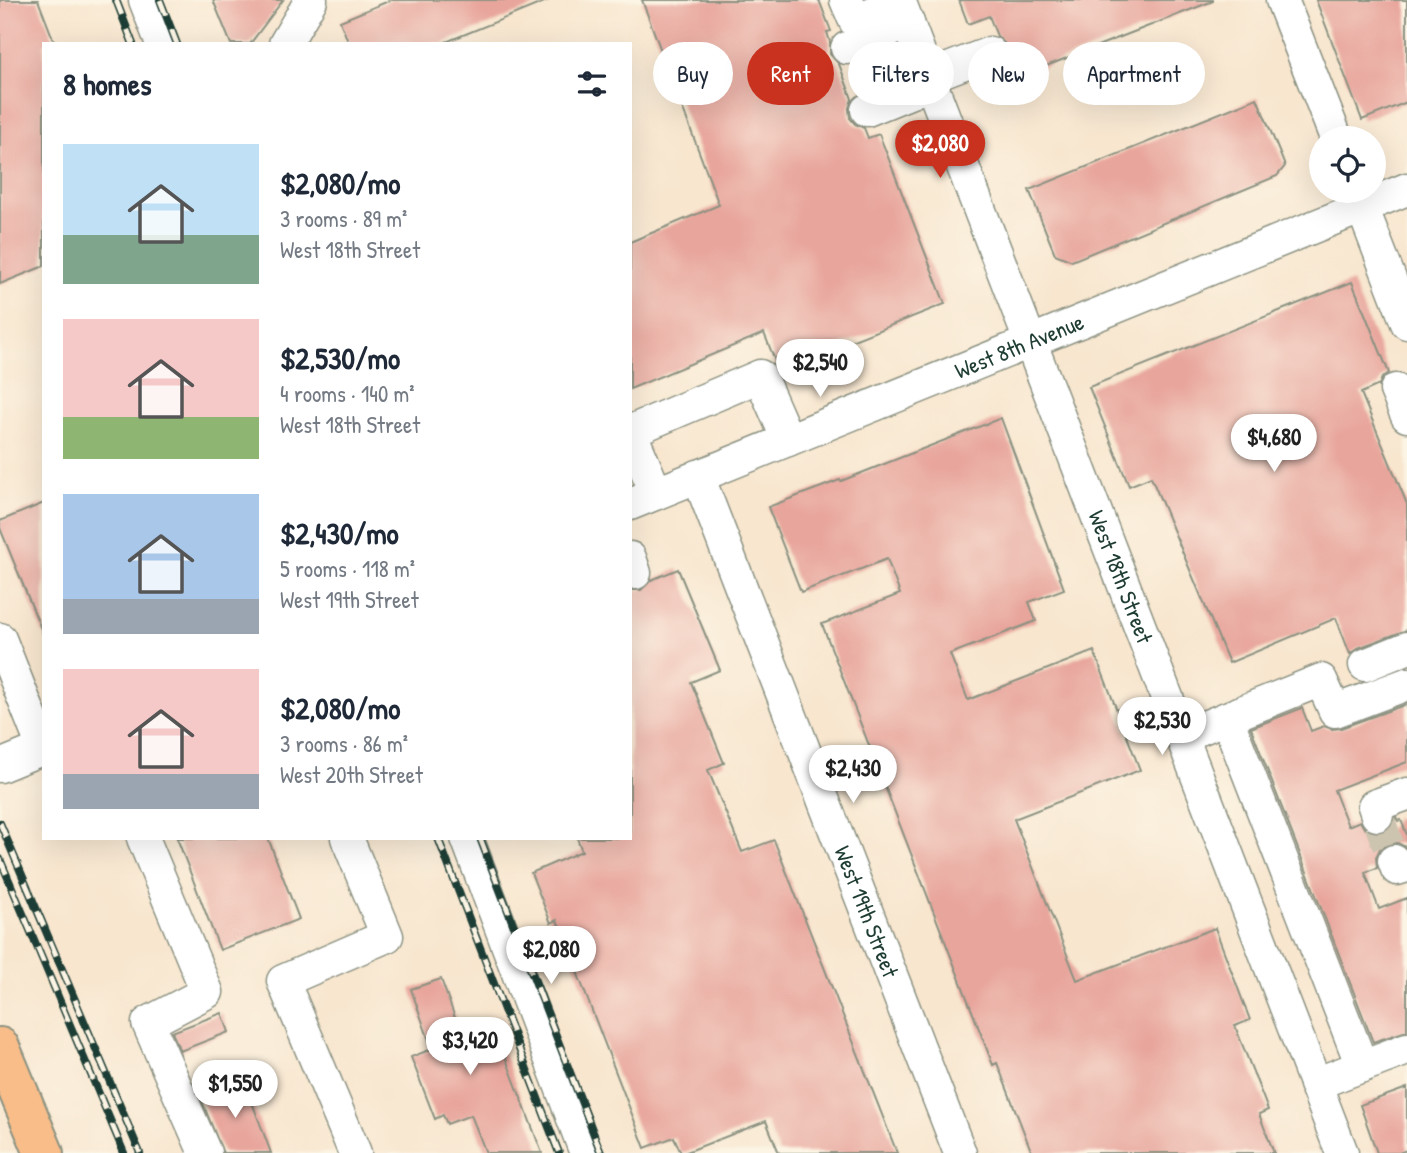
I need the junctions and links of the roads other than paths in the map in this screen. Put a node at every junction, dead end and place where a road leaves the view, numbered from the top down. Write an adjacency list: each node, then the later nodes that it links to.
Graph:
1 (145, 0): 6 (street)
2 (311, 0): 7 (street)
3 (846, 0): 5 (street)
4 (1282, 0): 13 (street)
5 (902, 8): 8 (street, West 18th Street); 9 (street)
6 (155, 42)
7 (286, 42)
8 (915, 42)
9 (847, 48)
10 (878, 105): 12 (street)
11 (940, 105): 19 (street, West 18th Street)
12 (867, 110)
13 (1331, 126)
14 (1407, 189): 15 (street, West 8th Avenue)
15 (1386, 193)
16 (1350, 203): 19 (street, West 8th Avenue)
17 (1361, 203): 18 (street)
18 (1407, 323)
19 (1030, 342): 22 (street, West 8th Avenue); 30 (street, West 18th Street)
20 (632, 431): 22 (street)
21 (632, 437): 24 (street)
22 (788, 440): 23 (street, West 8th Avenue)
23 (698, 476): 24 (street, West 8th Avenue); 49 (street, West 19th Street)
24 (643, 498)
25 (0, 639): 31 (street)
26 (1407, 648): 27 (street)
27 (1365, 665)
28 (1407, 684): 29 (street)
29 (1227, 718): 30 (street); 39 (street)
30 (1182, 736): 40 (street, West 18th Street)
31 (42, 745)
32 (42, 748): 33 (street)
33 (0, 766)
34 (1407, 794): 35 (street)
35 (1377, 815)
36 (143, 840): 46 (street)
37 (348, 840): 47 (street)
38 (468, 840): 48 (street)
39 (1291, 882): 40 (street); 43 (street)
40 (1245, 900): 44 (street, West 18th Street)
41 (0, 1047): 45 (main road)
42 (1407, 1049): 43 (street)
43 (1362, 1066): 44 (street)
44 (1315, 1084): 50 (street, West 18th Street)
45 (44, 1153)
46 (205, 1153)
47 (355, 1153)
48 (586, 1153)
49 (960, 1153)
50 (1342, 1153)

